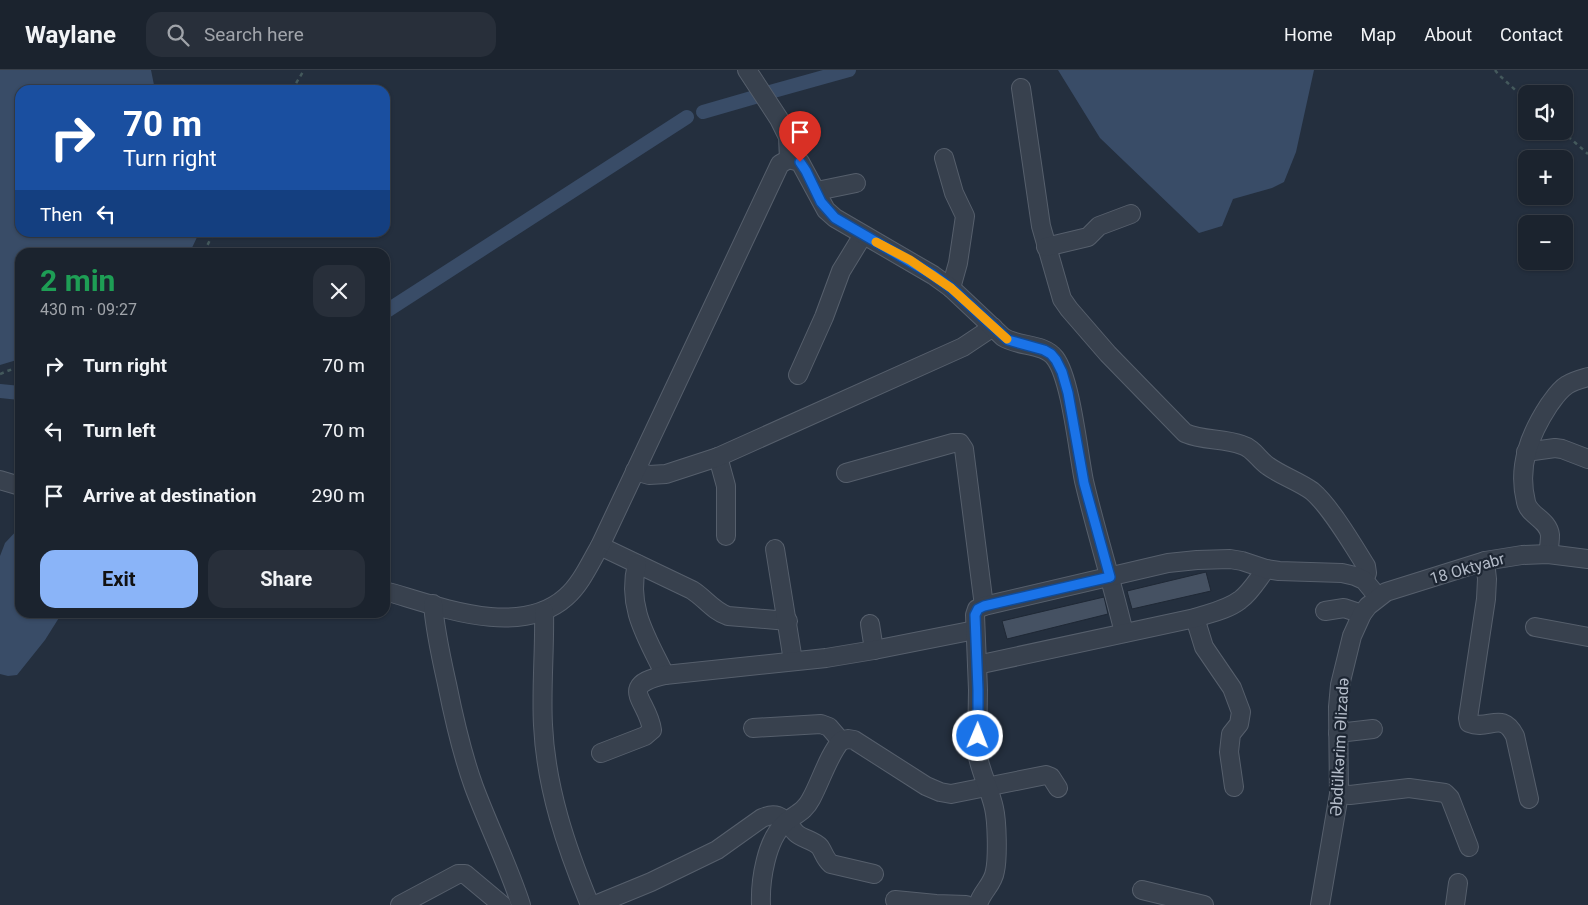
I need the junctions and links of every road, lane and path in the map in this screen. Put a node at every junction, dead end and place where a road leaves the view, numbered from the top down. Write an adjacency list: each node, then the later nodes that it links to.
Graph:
1 (304, 70): 4 (path)
2 (747, 70): 9 (street)
3 (1495, 70): 6 (path)
4 (295, 85)
5 (1021, 88): 15 (street)
6 (1518, 93)
7 (1572, 140): 8 (path)
8 (1588, 154)
9 (789, 158): 12 (street); 25 (street)
10 (944, 158): 16 (street)
11 (856, 183): 12 (street)
12 (817, 191): 14 (street)
13 (1131, 214): 15 (street)
14 (863, 234): 16 (street); 20 (street)
15 (1046, 247): 38 (street)
16 (951, 288): 17 (street)
17 (993, 327): 23 (street); 37 (street)
18 (15, 368): 19 (path)
19 (0, 374)
20 (798, 375)
21 (1588, 377): 22 (street)
22 (1526, 452): 24 (street); 32 (street)
23 (718, 457): 25 (street); 29 (street)
24 (1588, 459)
25 (635, 471): 30 (street)
26 (846, 473): 42 (street)
27 (0, 480): 28 (street)
28 (15, 484)
29 (726, 536)
30 (600, 546): 35 (street); 43 (street)
31 (775, 549): 47 (street)
32 (1548, 554): 33 (street, 18 Oktyabr); 34 (street, 18 Oktyabr)
33 (1588, 559)
34 (1485, 561): 40 (street, 18 Oktyabr); 66 (street)
35 (637, 564): 47 (street); 56 (street)
36 (1266, 569): 37 (street); 38 (street); 46 (street)
37 (1110, 577): 42 (street); 51 (street)
38 (1364, 580): 40 (street)
39 (390, 592): 41 (street)
40 (1378, 597): 45 (street, Əbdülkərim Əlizadə)
41 (433, 604): 43 (street); 75 (street)
42 (984, 606): 50 (street)
43 (544, 611): 76 (street)
44 (1325, 611): 45 (street)
45 (1362, 614): 59 (street, Əbdülkərim Əlizadə)
46 (1195, 618): 51 (street); 63 (street)
47 (788, 621): 54 (street)
48 (870, 624): 53 (street)
49 (1535, 627): 52 (street)
50 (975, 630): 53 (street); 55 (street)
51 (1124, 633): 55 (street)
52 (1588, 637)
53 (874, 650): 54 (street)
54 (792, 661): 56 (street)
55 (977, 665): 62 (street)
56 (665, 675): 61 (street)
57 (753, 728): 60 (street)
58 (1373, 729): 59 (street)
59 (1338, 733): 65 (street, Əbdülkərim Əlizadə)
60 (841, 741): 62 (street); 67 (street)
61 (601, 753)
62 (986, 786): 64 (street); 80 (street)
63 (1234, 787)
64 (1058, 788)
65 (1339, 794): 68 (street); 82 (street, Əbdülkərim Əlizadə)
66 (1529, 799)
67 (786, 822): 69 (street); 77 (street); 78 (street)
68 (1469, 847)
69 (874, 874)
70 (1458, 883): 83 (street)
71 (1142, 890): 81 (street)
72 (895, 900): 79 (street)
73 (400, 905): 74 (street)
74 (502, 905)
75 (521, 905)
76 (590, 905)
77 (595, 905)
78 (761, 905)
79 (966, 905)
80 (978, 905)
81 (1204, 905)
82 (1320, 905)
83 (1455, 905)

